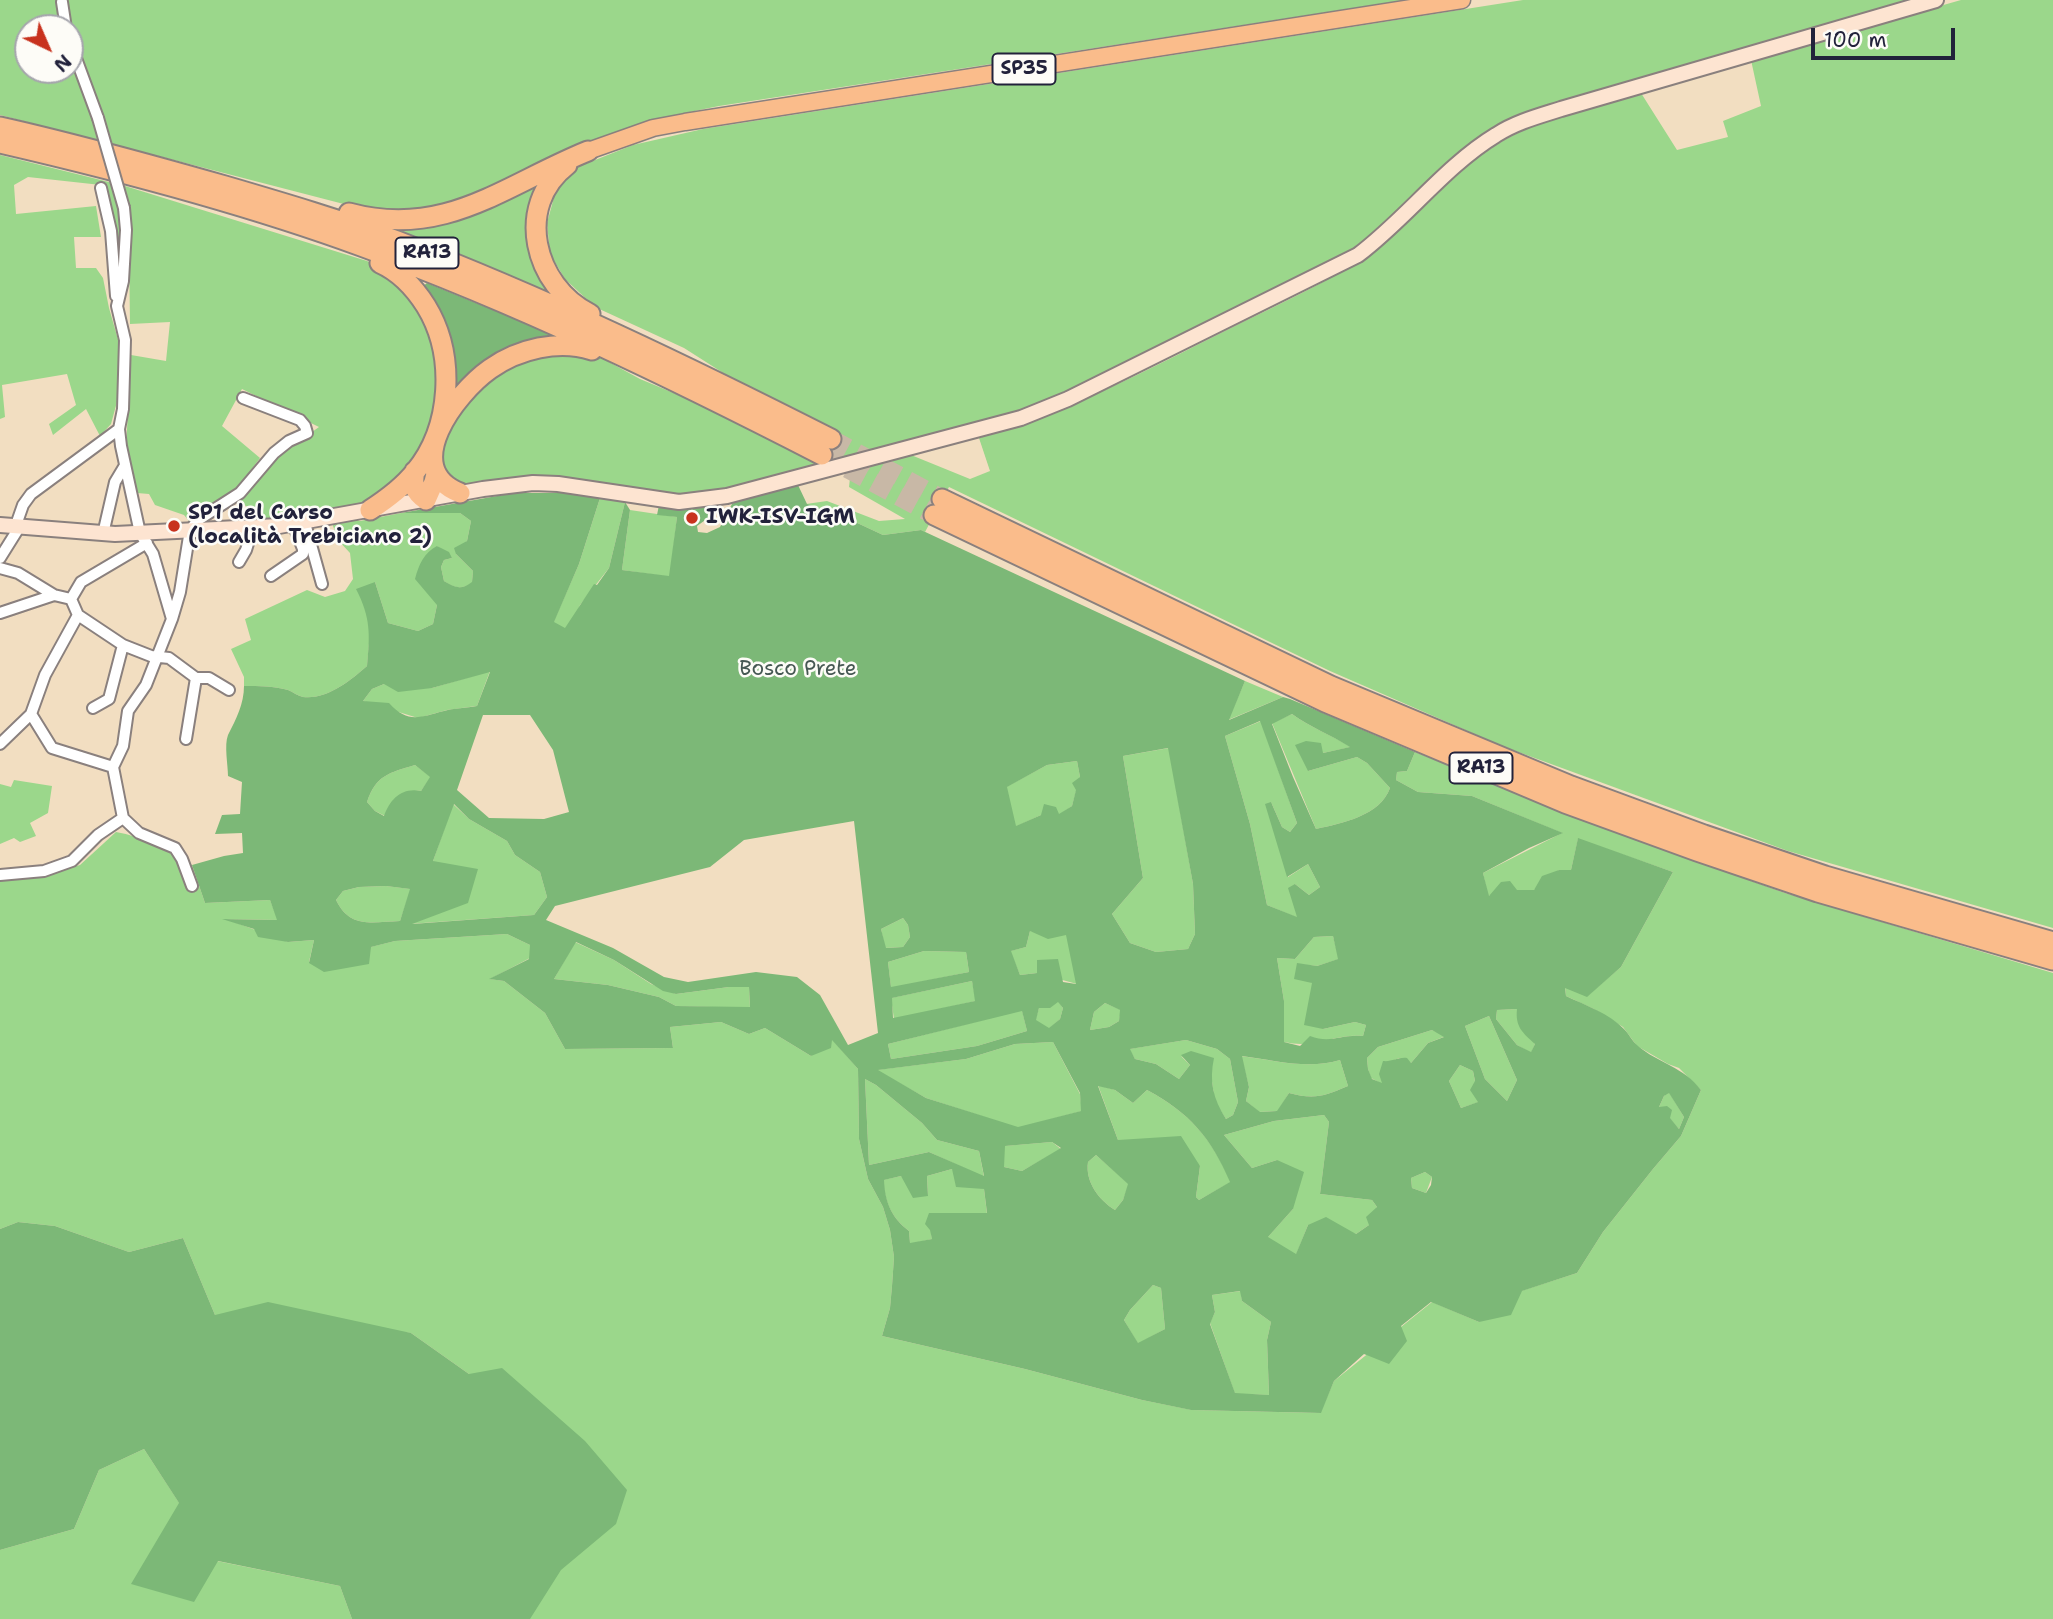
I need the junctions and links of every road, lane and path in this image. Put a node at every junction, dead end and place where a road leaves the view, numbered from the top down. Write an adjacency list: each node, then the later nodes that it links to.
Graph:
1 (1462, 0): 6 (main road, SP35)
2 (1936, 0): 19 (main road)
3 (84, 80): 10 (street, bridge)
4 (0, 127): 7 (highway, RA13)
5 (0, 143): 8 (highway, RA13)
6 (588, 151): 7 (highway); 11 (highway)
7 (150, 165): 11 (highway, RA13)
8 (93, 167): 11 (highway, RA13); 14 (highway)
9 (102, 188): 10 (street)
10 (117, 306): 13 (street)
11 (720, 393): 14 (highway); 15 (highway, RA13)
12 (243, 398): 26 (street)
13 (119, 429): 16 (street); 24 (street)
14 (436, 434): 17 (highway); 18 (highway)
15 (827, 447)
16 (124, 467): 27 (street); 28 (street)
17 (415, 471): 20 (highway); 21 (highway)
18 (436, 474): 19 (highway); 20 (highway)
19 (460, 493): 20 (main road)
20 (425, 500): 21 (main road)
21 (370, 510): 22 (main road)
22 (299, 523): 25 (main road); 32 (street); 33 (street)
23 (0, 525): 24 (main road)
24 (18, 525): 27 (main road); 29 (street)
25 (253, 527): 26 (main road); 30 (street)
26 (190, 530): 28 (main road); 38 (street)
27 (103, 534): 28 (main road)
28 (144, 538): 35 (street); 38 (street)
29 (0, 558)
30 (240, 562)
31 (0, 568): 34 (street)
32 (271, 576)
33 (322, 584)
34 (54, 595): 35 (street); 36 (street)
35 (71, 600): 37 (street)
36 (0, 613)
37 (78, 615): 39 (street); 44 (street)
38 (172, 619): 40 (street)
39 (123, 645): 40 (street); 43 (street)
40 (158, 656): 41 (street); 47 (street)
41 (196, 678): 42 (street); 45 (street)
42 (229, 690)
43 (93, 708)
44 (31, 714): 46 (street); 47 (street)
45 (187, 738)
46 (0, 744)
47 (113, 767): 48 (street)
48 (123, 818): 49 (street); 50 (street)
49 (0, 874)
50 (192, 886)
51 (2053, 942): 52 (highway, RA13)
52 (2053, 960)

